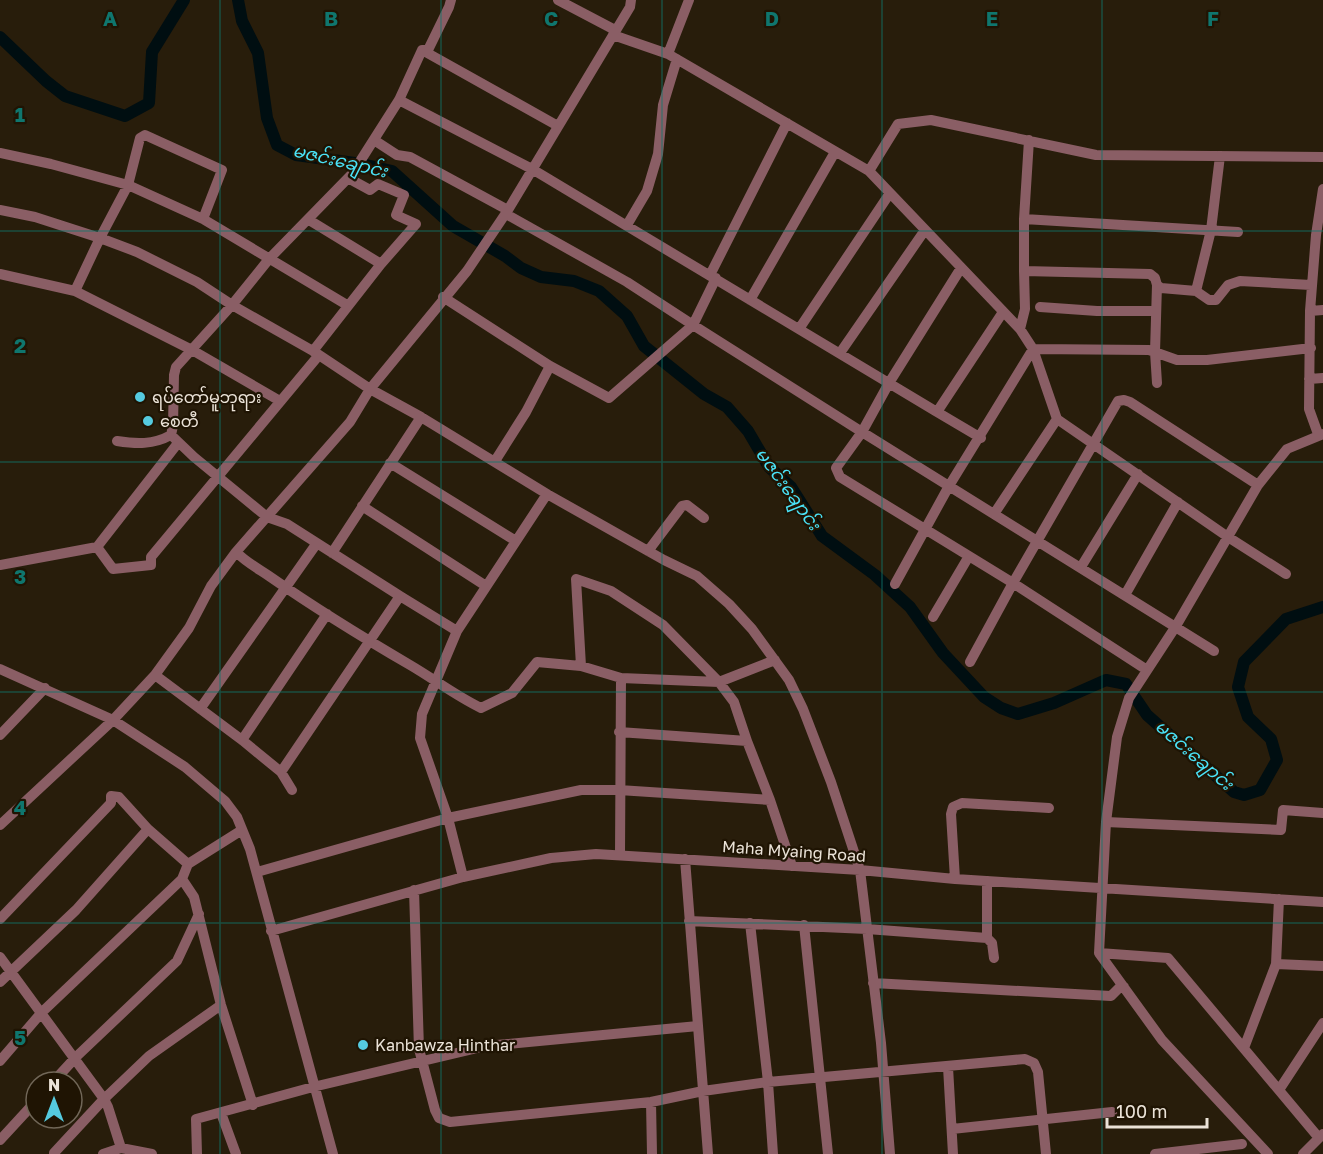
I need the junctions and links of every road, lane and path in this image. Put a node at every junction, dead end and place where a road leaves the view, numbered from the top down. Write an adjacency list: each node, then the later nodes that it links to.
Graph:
1 (451, 0): 6 (street)
2 (558, 0): 5 (street)
3 (631, 0): 5 (street)
4 (690, 0): 7 (street)
5 (614, 32): 7 (street); 10 (street)
6 (422, 50): 8 (street); 10 (street)
7 (673, 57): 9 (street); 28 (street)
8 (399, 100): 11 (street); 17 (street)
9 (787, 123): 13 (street); 39 (street)
10 (558, 126): 17 (street)
11 (374, 140): 19 (street); 24 (street)
12 (1029, 140): 15 (street); 18 (street); 26 (street)
13 (836, 152): 18 (street); 45 (street)
14 (0, 153): 20 (street)
15 (1220, 156): 16 (street); 30 (street)
16 (1323, 157)
17 (532, 169): 24 (street); 28 (street)
18 (869, 171): 22 (street)
19 (350, 176): 27 (street); 35 (street)
20 (128, 185): 25 (street); 25 (street); 33 (street)
21 (1323, 189): 32 (street)
22 (890, 193): 29 (street); 54 (street)
23 (0, 210): 33 (street)
24 (507, 212): 44 (street); 53 (street)
25 (203, 219): 34 (street)
26 (1024, 219): 30 (street); 37 (street)
27 (309, 220): 34 (street); 35 (street)
28 (627, 225): 39 (street)
29 (925, 230): 36 (street); 61 (street)
30 (1211, 230): 31 (street); 43 (street)
31 (1238, 232)
32 (1319, 235): 41 (street)
33 (100, 238): 42 (street); 46 (street)
34 (269, 259): 46 (street); 47 (street)
35 (381, 264): 47 (street)
36 (961, 268): 52 (street); 65 (street)
37 (1024, 271): 40 (street); 55 (street)
38 (0, 274): 42 (street)
39 (713, 277): 45 (street); 53 (street)
40 (1157, 285): 43 (street); 50 (street)
41 (1311, 285): 43 (street); 51 (street)
42 (75, 291): 58 (street)
43 (1196, 291)
44 (443, 297): 62 (street); 67 (street)
45 (750, 300): 54 (street)
46 (232, 305): 58 (street); 60 (street)
47 (347, 305): 60 (street)
48 (1040, 307): 50 (street)
49 (1323, 310): 51 (street)
50 (1156, 311): 59 (street)
51 (1310, 311): 56 (street)
52 (1003, 312): 55 (street); 69 (street)
53 (693, 325): 62 (street); 72 (street)
54 (799, 329): 61 (street)
55 (1020, 329): 57 (street)
56 (1311, 348): 59 (street); 64 (street)
57 (1033, 349): 59 (street); 71 (street); 74 (street)
58 (192, 350): 68 (street); 75 (street)
59 (1155, 352): 66 (street)
60 (316, 353): 67 (street); 68 (street)
61 (840, 354): 65 (street)
62 (550, 366): 78 (street)
63 (1323, 378): 64 (street)
64 (1309, 379): 73 (street)
65 (889, 382): 69 (street); 72 (street)
66 (1157, 383)
67 (370, 389): 70 (street); 88 (street)
68 (280, 400): 81 (street)
69 (937, 411): 74 (street)
70 (421, 417): 78 (street); 79 (street)
71 (1057, 419): 77 (street); 87 (street)
72 (862, 432): 83 (street); 90 (street)
73 (1321, 434): 82 (street)
74 (981, 438): 83 (street)
75 (174, 439): 76 (street); 81 (street); 95 (street)
76 (117, 441)
77 (1094, 444): 80 (street); 82 (street); 93 (street)
78 (495, 461): 84 (street)
79 (390, 463): 86 (street); 92 (street)
80 (1138, 474): 85 (street); 101 (street)
81 (218, 477): 88 (street); 95 (street)
82 (1258, 485): 91 (street)
83 (949, 486): 87 (street); 90 (street)
84 (547, 494): 92 (street); 96 (street)
85 (1178, 502): 91 (street); 107 (street)
86 (363, 506): 98 (street); 105 (street)
87 (994, 514): 93 (street)
88 (267, 517): 94 (street); 97 (street)
89 (704, 518): 96 (street)
90 (926, 530): 99 (street); 104 (street)
91 (1228, 537): 102 (street); 111 (street)
92 (516, 541): 105 (street)
93 (1037, 541): 101 (street); 103 (street)
94 (317, 543): 98 (street); 106 (street)
95 (97, 547): 100 (street)
96 (648, 551): 115 (street)
97 (236, 552): 106 (street); 120 (street)
98 (332, 553): 108 (street)
99 (969, 556): 103 (street); 110 (street)
100 (0, 565)
101 (1081, 567): 107 (street)
102 (1286, 574)
103 (1013, 583): 116 (street); 119 (street)
104 (895, 584)
105 (486, 586): 112 (street)
106 (285, 588): 109 (street); 125 (street)
107 (1125, 595): 111 (street)
108 (400, 596): 112 (street); 113 (street)
109 (327, 614): 113 (street); 129 (street)
110 (933, 616)
111 (1176, 626): 114 (street); 119 (street)
112 (457, 631): 122 (street)
113 (370, 641): 122 (street); 131 (street)
114 (1214, 651)
115 (775, 660): 123 (street); 146 (street)
116 (970, 662)
117 (581, 666): 121 (street); 122 (street); 123 (street)
118 (0, 669): 124 (street)
119 (1147, 671): 138 (street)
120 (155, 675): 125 (street); 126 (street)
121 (621, 678): 123 (street); 127 (street)
122 (436, 680): 137 (street)
123 (719, 682): 130 (street)
124 (45, 688): 126 (street); 128 (street)
125 (200, 709): 129 (street)
126 (113, 720): 139 (street); 141 (street)
127 (620, 732): 130 (street); 133 (street)
128 (0, 735)
129 (242, 740): 131 (street)
130 (747, 741): 134 (street)
131 (281, 772): 132 (street)
132 (292, 790)
133 (620, 790): 134 (street); 137 (street); 142 (street)
134 (771, 800): 145 (street)
135 (1049, 808): 150 (street)
136 (1323, 813): 138 (street)
137 (448, 818): 147 (street); 148 (street)
138 (1106, 822): 152 (street)
139 (0, 825)
140 (148, 829): 144 (street); 157 (street); 169 (street)
141 (242, 830): 144 (street); 147 (street)
142 (620, 855): 143 (street, Maha Myaing Road); 148 (street, Maha Myaing Road)
143 (685, 859): 145 (street, Maha Myaing Road); 158 (street)
144 (188, 864): 149 (street)
145 (792, 866): 146 (street, Maha Myaing Road)
146 (860, 870): 150 (street, Maha Myaing Road); 161 (street)
147 (257, 872): 162 (street)
148 (463, 877): 153 (street, Maha Myaing Road)
149 (182, 879): 156 (street); 174 (street)
150 (955, 879): 151 (street, Maha Myaing Road)
151 (987, 881): 152 (street, Maha Myaing Road); 163 (street)
152 (1103, 888): 154 (street, Maha Myaing Road); 164 (street)
153 (414, 890): 162 (street, Maha Myaing Road); 179 (street)
154 (1279, 899): 155 (street, Maha Myaing Road); 167 (street)
155 (1323, 902)
156 (199, 914): 173 (street); 178 (street)
157 (0, 919)
158 (689, 921): 159 (street); 176 (street)
159 (750, 923): 160 (street); 185 (street)
160 (804, 926): 161 (street); 184 (street)
161 (867, 929): 163 (street); 171 (street)
162 (271, 931): 186 (street)
163 (987, 938): 166 (street)
164 (1099, 953): 172 (street); 177 (street)
165 (0, 957): 169 (street)
166 (994, 958)
167 (1276, 964): 168 (street); 177 (street)
168 (1323, 966)
169 (11, 971): 170 (street); 174 (street)
170 (0, 982)
171 (873, 983): 172 (street); 183 (street)
172 (1124, 987): 196 (street)
173 (221, 1005): 189 (street); 191 (street)
174 (42, 1012): 178 (street); 180 (street)
175 (1323, 1023): 187 (street)
176 (698, 1026): 179 (street); 188 (street)
177 (1244, 1048): 187 (street)
178 (74, 1059): 182 (street); 189 (street)
179 (423, 1059): 186 (street); 190 (street)
180 (0, 1061)
181 (948, 1067): 183 (street); 195 (street); 197 (street)
182 (64, 1070)
183 (883, 1071): 184 (street); 212 (street)
184 (821, 1077): 185 (street); 211 (street)
185 (768, 1083): 188 (street); 210 (street)
186 (313, 1086): 191 (street); 207 (street)
187 (1279, 1090): 198 (street)
188 (703, 1091): 190 (street); 209 (street)
189 (104, 1099): 200 (street); 202 (street)
190 (651, 1102): 208 (street)
191 (253, 1105): 193 (street)
192 (1112, 1112): 195 (street)
193 (221, 1113): 205 (street); 206 (street)
194 (24, 1114): 199 (street)
195 (1043, 1120): 197 (street); 214 (street)
196 (1239, 1124): 201 (street); 216 (street)
197 (952, 1129): 213 (street)
198 (1321, 1136): 217 (street)
199 (0, 1140)
200 (121, 1148): 203 (street); 204 (street)
201 (1242, 1149): 215 (street)
202 (56, 1154)
203 (103, 1154)
204 (152, 1154)
205 (197, 1154)
206 (236, 1154)
207 (333, 1154)
208 (652, 1154)
209 (708, 1154)
210 (773, 1154)
211 (828, 1154)
212 (890, 1154)
213 (953, 1154)
214 (1046, 1154)
215 (1155, 1154)
216 (1268, 1154)
217 (1302, 1154)

